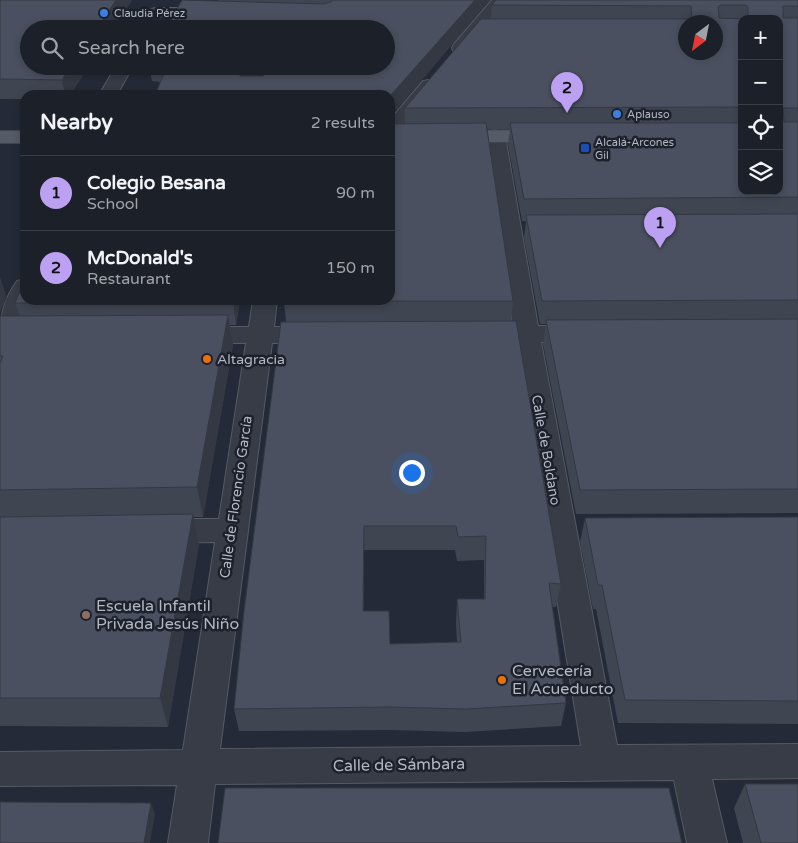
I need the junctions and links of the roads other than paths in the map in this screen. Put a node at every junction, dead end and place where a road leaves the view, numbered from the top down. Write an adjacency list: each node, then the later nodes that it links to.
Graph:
1 (500, 0): 5 (street)
2 (159, 6): 3 (street); 4 (street)
3 (230, 14)
4 (151, 20)
5 (450, 60)
6 (119, 75): 8 (street)
7 (438, 75): 9 (street)
8 (111, 90)
9 (395, 126)
10 (495, 136): 11 (main road); 14 (main road); 18 (street, Calle de Boldano)
11 (564, 136)
12 (0, 137): 13 (main road)
13 (20, 137)
14 (395, 137)
15 (20, 297): 22 (street)
16 (263, 305): 20 (street, Calle de Florencio García)
17 (463, 334): 18 (street)
18 (526, 334): 19 (street); 29 (street, Calle de Boldano)
19 (608, 334)
20 (260, 335): 21 (street); 24 (street); 25 (street, Calle de Florencio García)
21 (337, 335)
22 (2, 336): 23 (street)
23 (33, 336)
24 (168, 336)
25 (231, 530): 26 (street); 30 (street, Calle de Florencio García)
26 (134, 532)
27 (798, 761): 28 (street, Calle de Sámbara)
28 (689, 762): 29 (street, Calle de Sámbara); 33 (street)
29 (602, 763): 30 (street, Calle de Sámbara)
30 (199, 767): 31 (street, Calle de Sámbara); 32 (street, Calle de Florencio García)
31 (0, 769)
32 (188, 843)
33 (707, 843)

